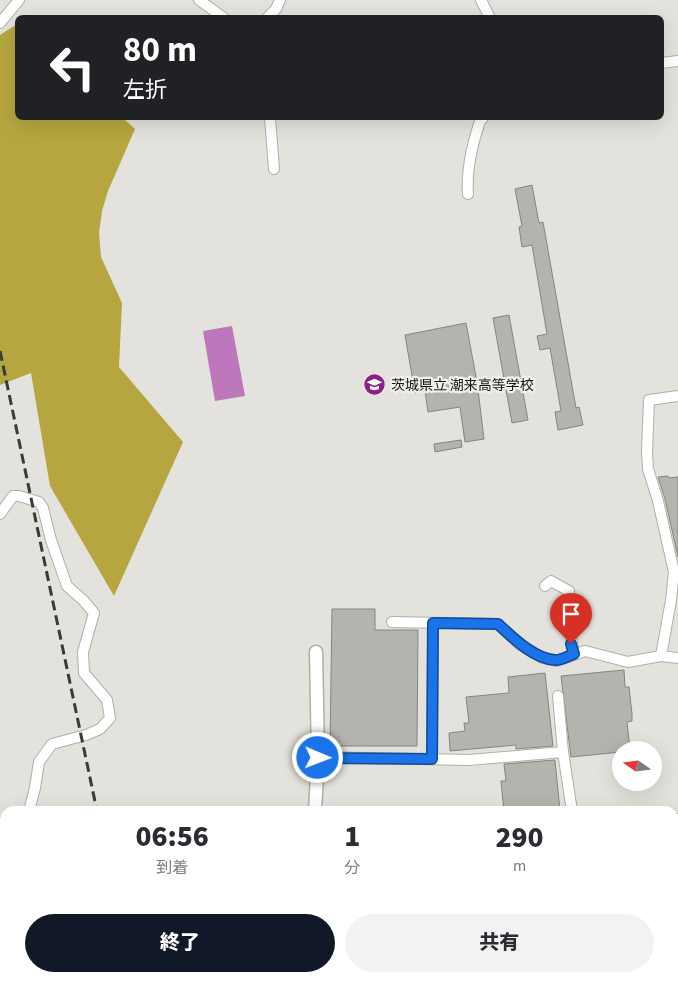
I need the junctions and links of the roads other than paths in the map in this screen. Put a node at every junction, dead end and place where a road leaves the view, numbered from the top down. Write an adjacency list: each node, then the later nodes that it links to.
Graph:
1 (18, 0): 8 (street)
2 (199, 0): 5 (street)
3 (280, 0): 6 (street)
4 (481, 0): 7 (street)
5 (220, 15)
6 (270, 15)
7 (488, 15)
8 (0, 23)
9 (678, 61): 10 (street)
10 (664, 63)
11 (270, 120): 13 (street)
12 (481, 120): 14 (street)
13 (274, 169)
14 (468, 194)
15 (678, 396): 22 (street)
16 (0, 514): 28 (street)
17 (545, 586): 21 (street)
18 (392, 622): 19 (street)
19 (433, 623): 21 (street); 27 (street)
20 (316, 652): 26 (street)
21 (574, 654): 22 (street)
22 (661, 656): 23 (street)
23 (678, 658)
24 (558, 696): 25 (street)
25 (563, 752): 27 (street); 30 (street)
26 (318, 758): 27 (street); 29 (street)
27 (432, 759)
28 (30, 806)
29 (315, 806)
30 (571, 806)

